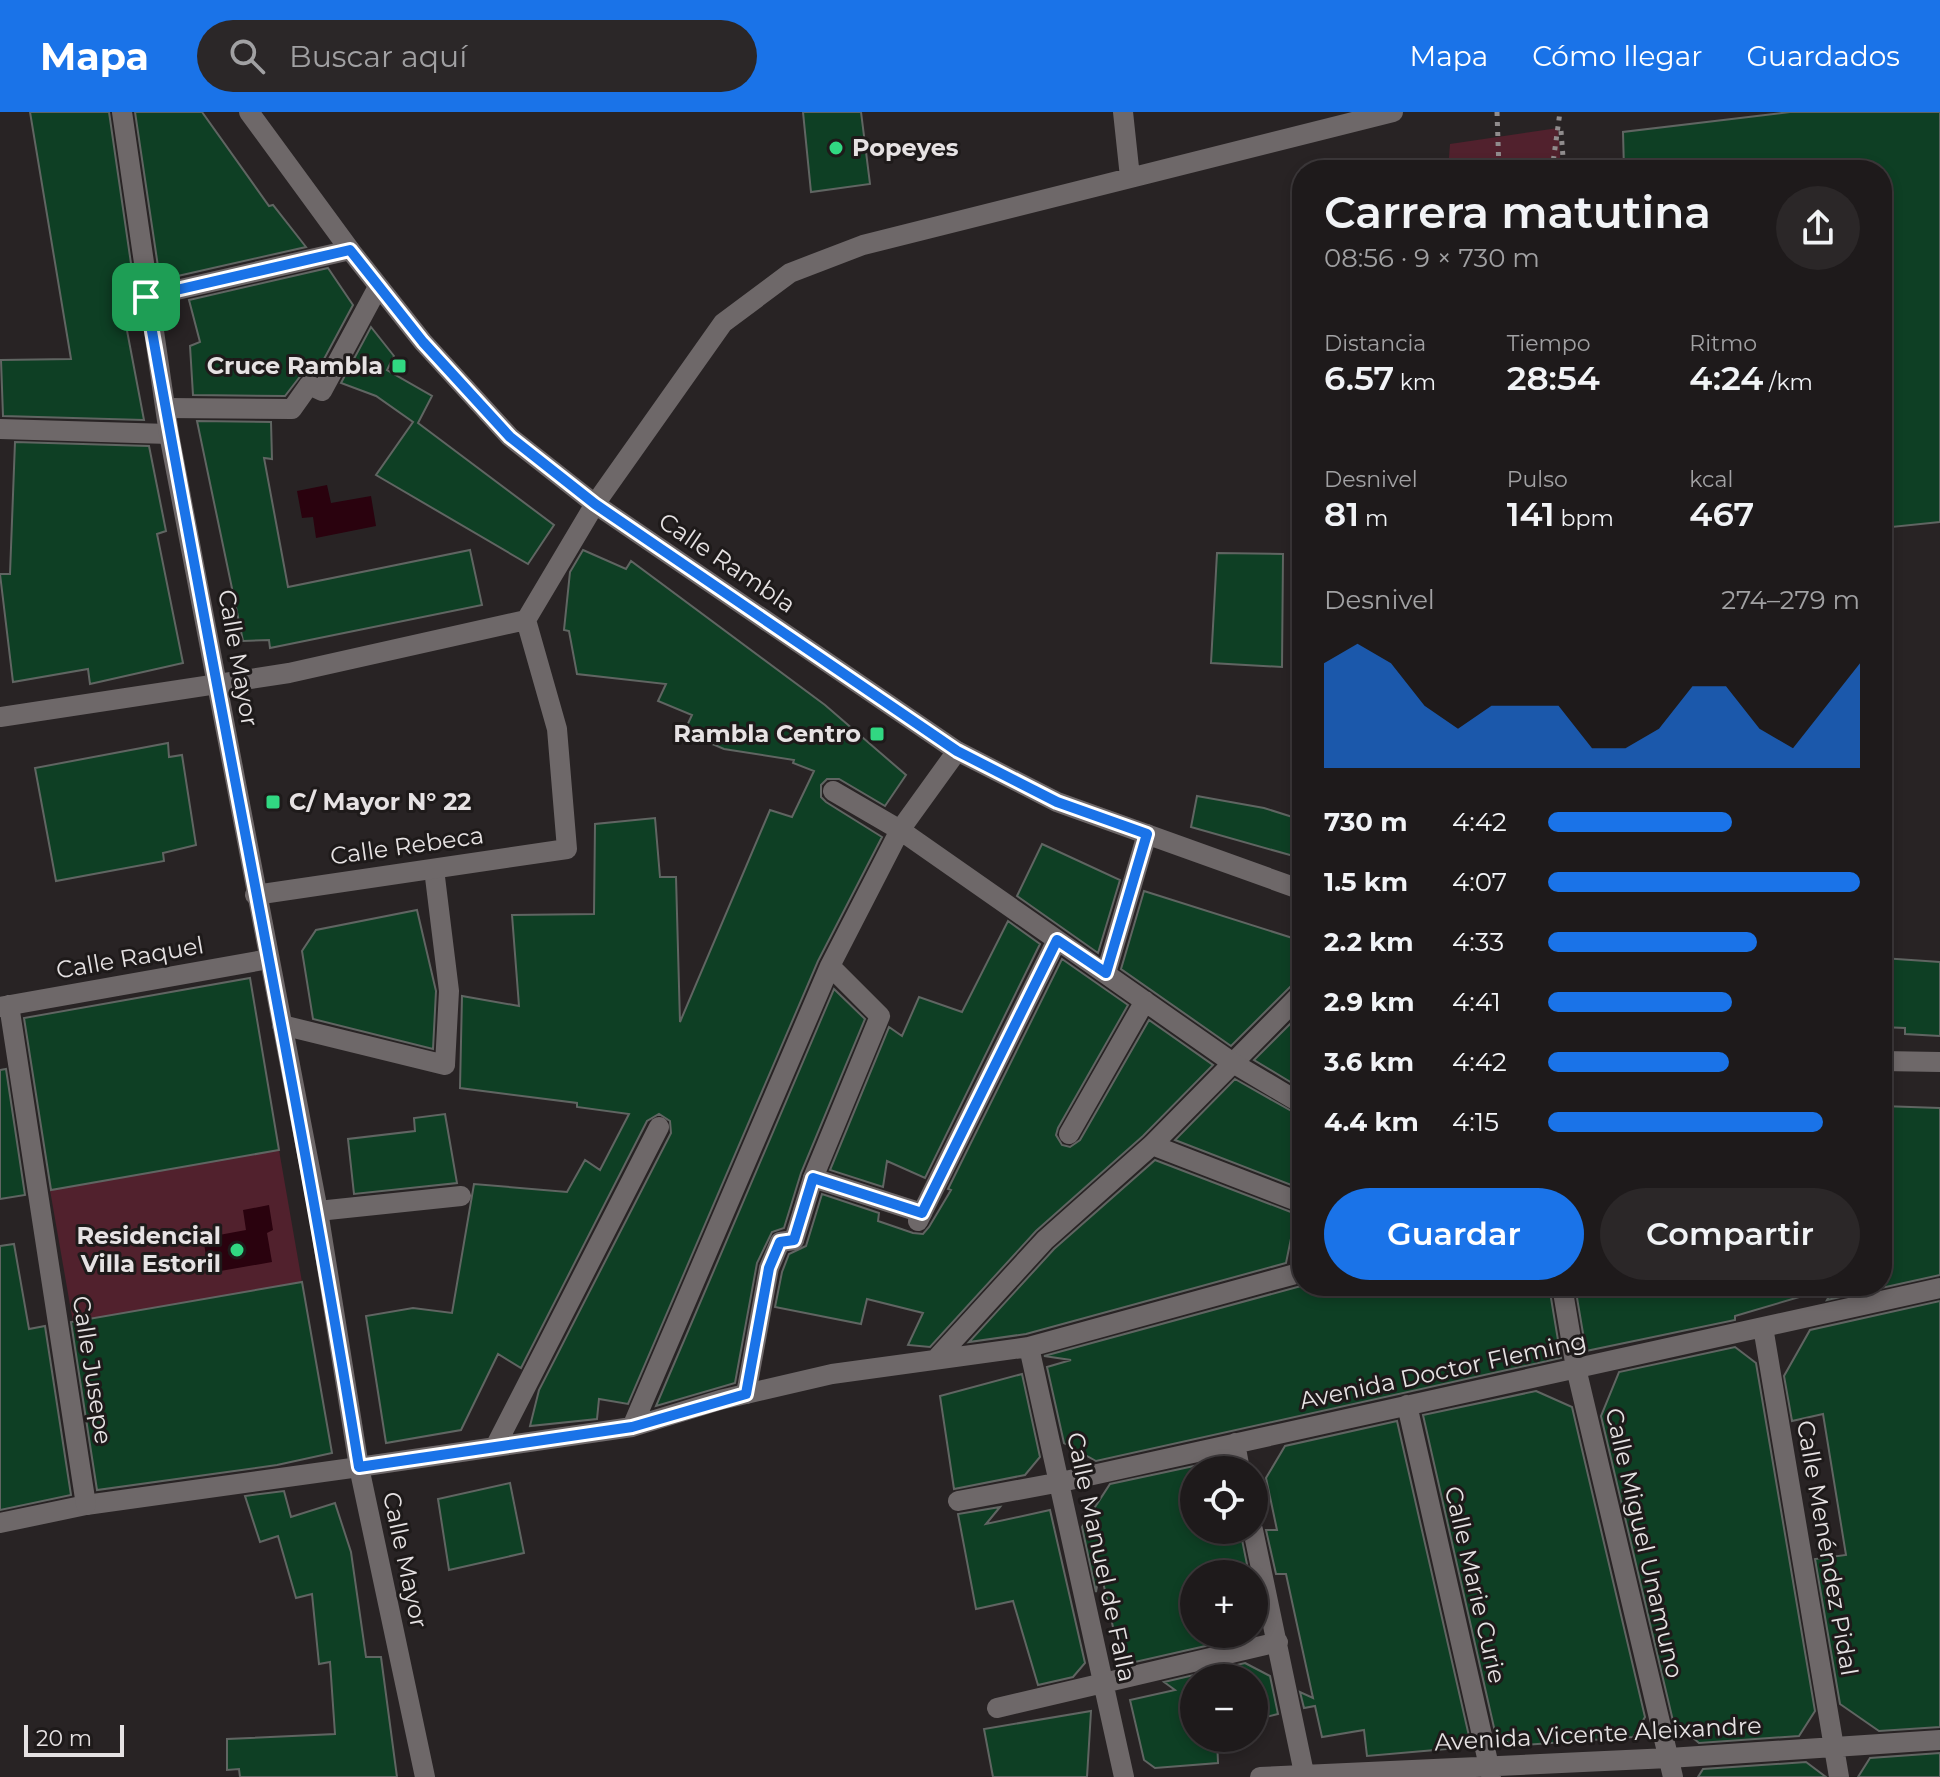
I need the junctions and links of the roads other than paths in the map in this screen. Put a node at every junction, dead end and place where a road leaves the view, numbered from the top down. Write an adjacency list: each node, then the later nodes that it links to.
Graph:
1 (122, 112): 8 (street, Calle Mayor)
2 (249, 112): 6 (street, Calle Rambla)
3 (1123, 112): 5 (street)
4 (1393, 112): 5 (street)
5 (1130, 177): 12 (street)
6 (350, 250): 7 (street, Calle Rambla); 8 (street)
7 (378, 287): 9 (street); 12 (street, Calle Rambla)
8 (146, 297): 9 (street, Calle Mayor)
9 (166, 408): 11 (street, Calle Mayor)
10 (0, 429): 11 (street)
11 (169, 434): 14 (street, Calle Mayor)
12 (595, 504): 13 (street); 16 (street, Calle Rambla)
13 (526, 620): 14 (street); 20 (street, Calle Rebeca)
14 (218, 686): 15 (street); 22 (street, Calle Mayor)
15 (0, 717)
16 (957, 751): 18 (street); 19 (street, Calle Rambla)
17 (833, 791): 18 (street)
18 (900, 830): 23 (street); 25 (street)
19 (1147, 834): 21 (street, Calle Rambla); 26 (street)
20 (434, 869): 22 (street, Calle Rebeca); 30 (street)
21 (1292, 886)
22 (255, 895): 24 (street, Calle Mayor)
23 (1057, 940): 26 (street); 38 (street)
24 (269, 959): 29 (street, Calle Raquel); 30 (street, Calle Mayor)
25 (830, 966): 38 (street); 51 (street)
26 (1106, 973): 27 (street)
27 (1145, 1001): 33 (street); 36 (street)
28 (1292, 1003): 33 (street)
29 (4, 1006): 58 (street, Calle Jusepe)
30 (282, 1025): 41 (street, Calle Mayor)
31 (1892, 1061): 32 (street)
32 (1940, 1062)
33 (1233, 1063): 34 (street); 37 (street)
34 (1292, 1098)
35 (659, 1127): 53 (street)
36 (1069, 1134)
37 (1152, 1145): 40 (street); 47 (street)
38 (813, 1178): 49 (street)
39 (461, 1196): 41 (street)
40 (1292, 1199)
41 (318, 1211): 55 (street, Calle Mayor)
42 (1292, 1275): 46 (street)
43 (1940, 1288): 45 (street, Avenida Doctor Fleming)
44 (1564, 1296): 48 (street, Calle Miguel Unamuno)
45 (1763, 1327): 48 (street, Avenida Doctor Fleming); 65 (street, Calle Menéndez Pidal)
46 (1029, 1347): 47 (street); 56 (street, Calle Manuel de Falla)
47 (936, 1359): 49 (street)
48 (1576, 1368): 50 (street, Avenida Doctor Fleming); 66 (street, Calle Miguel Unamuno)
49 (746, 1394): 51 (street)
50 (1407, 1405): 52 (street, Avenida Doctor Fleming); 67 (street, Calle Marie Curie)
51 (632, 1427): 53 (street)
52 (1235, 1443): 54 (street); 56 (street, Avenida Doctor Fleming)
53 (496, 1445): 55 (street)
54 (1237, 1456)
55 (359, 1467): 58 (street); 69 (street, Calle Mayor)
56 (1061, 1482): 57 (street, Avenida Doctor Fleming); 62 (street, Calle Manuel de Falla)
57 (958, 1501)
58 (86, 1505): 59 (street)
59 (0, 1523)
60 (1256, 1544): 61 (street)
61 (1278, 1642): 62 (street); 68 (street)
62 (1101, 1683): 63 (street); 70 (street, Calle Manuel de Falla)
63 (997, 1708)
64 (1940, 1740): 65 (street, Avenida Vicente Aleixandre)
65 (1835, 1746): 66 (street, Avenida Vicente Aleixandre); 72 (street, Calle Menéndez Pidal)
66 (1671, 1768): 67 (street, Avenida Vicente Aleixandre)
67 (1490, 1771): 68 (street, Avenida Vicente Aleixandre)
68 (1304, 1773): 71 (street, Avenida Vicente Aleixandre)
69 (425, 1777)
70 (1124, 1777)
71 (1260, 1777)
72 (1839, 1777)

